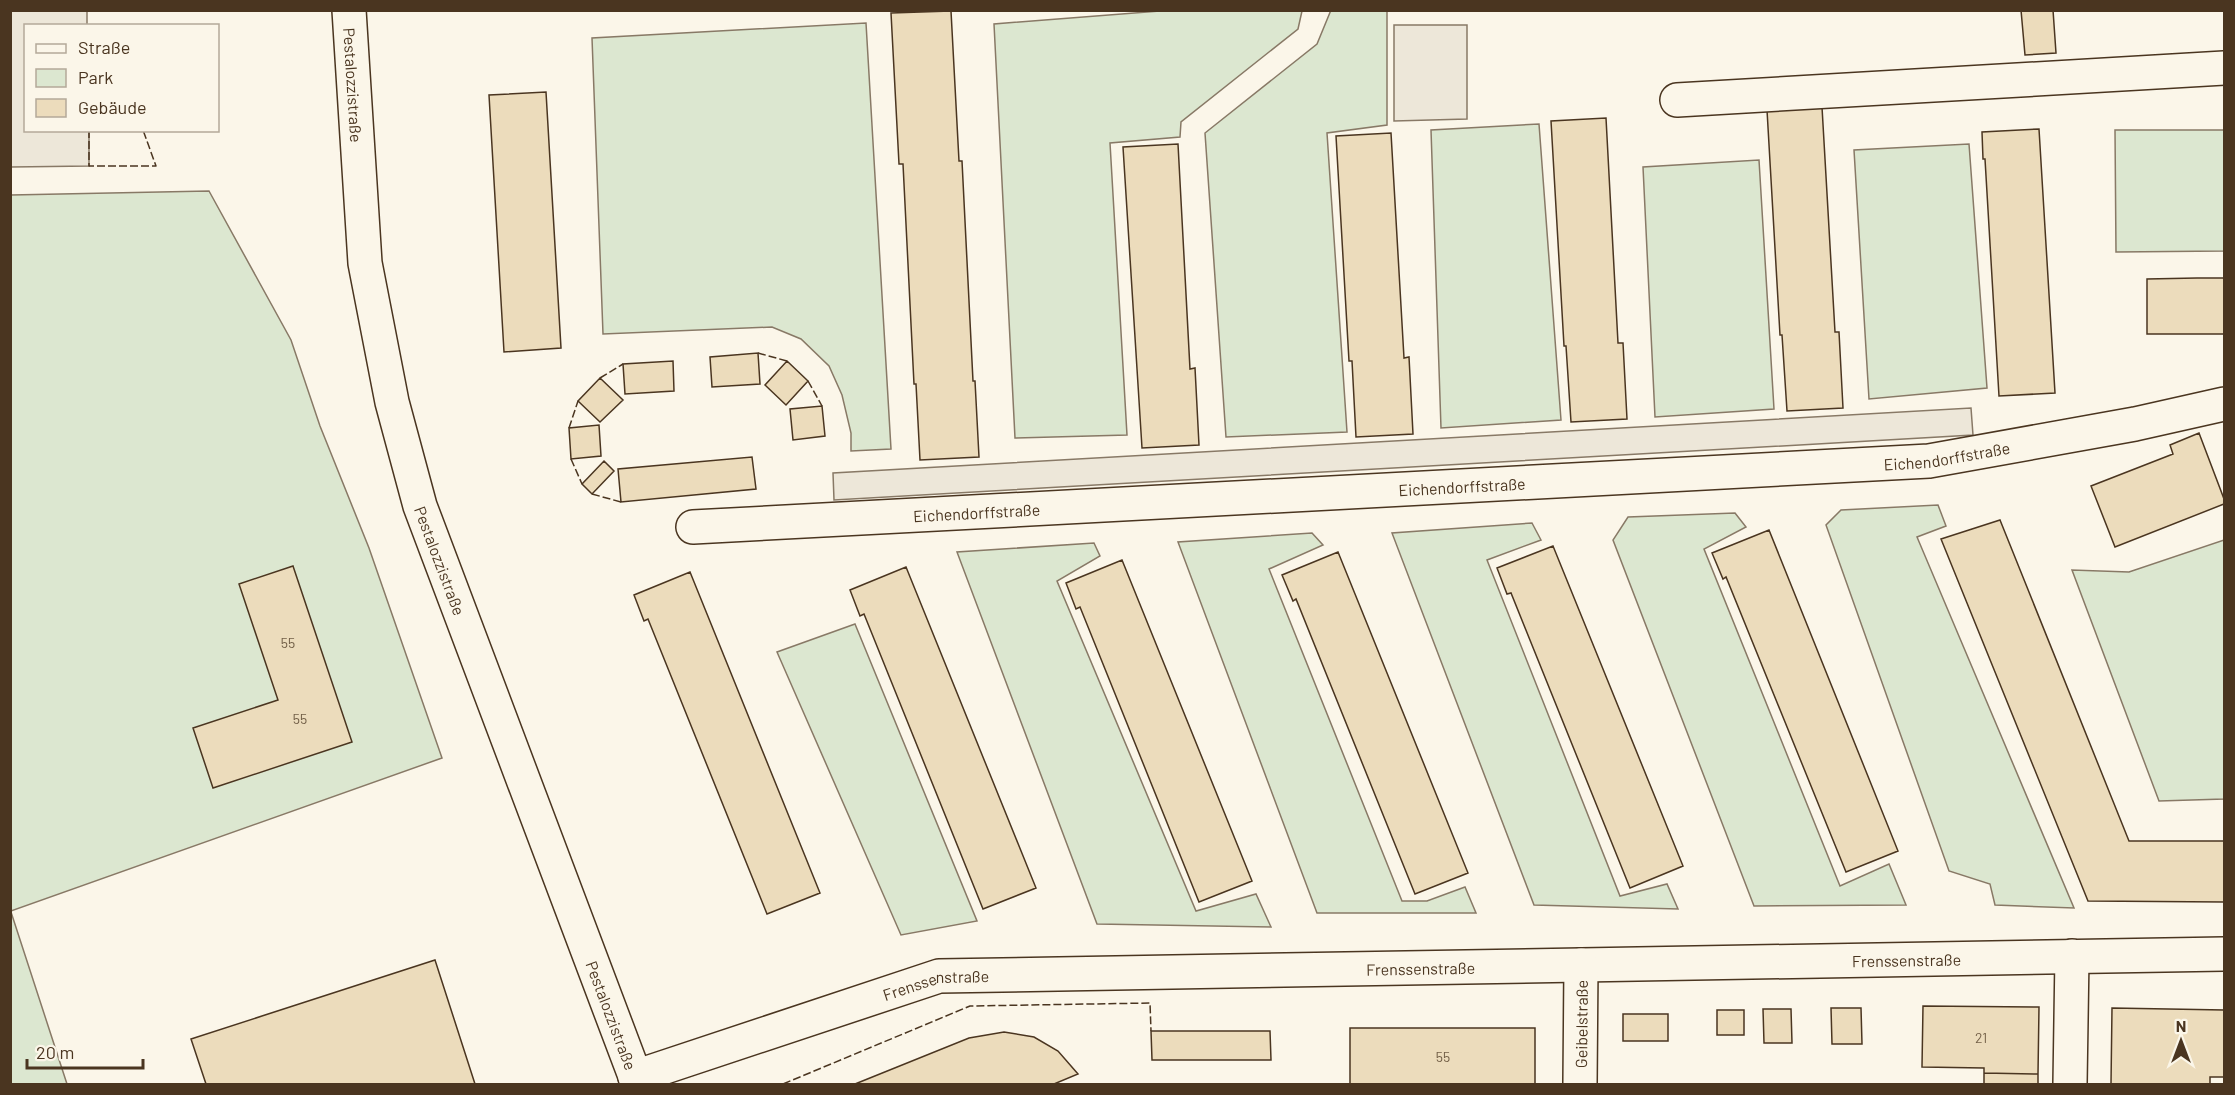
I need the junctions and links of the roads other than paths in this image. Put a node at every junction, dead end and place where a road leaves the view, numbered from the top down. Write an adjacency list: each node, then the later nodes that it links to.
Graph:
1 (349, 10): 9 (street, Pestalozzistraße)
2 (2224, 68): 3 (street)
3 (1677, 100)
4 (2224, 404): 5 (street, Eichendorffstraße)
5 (693, 527)
6 (2224, 954): 7 (street, Frenssenstraße)
7 (2072, 956): 8 (street, Frenssenstraße); 11 (street)
8 (1581, 965): 9 (street, Frenssenstraße); 10 (street, Geibelstraße)
9 (637, 1081)
10 (1580, 1084)
11 (2070, 1084)

